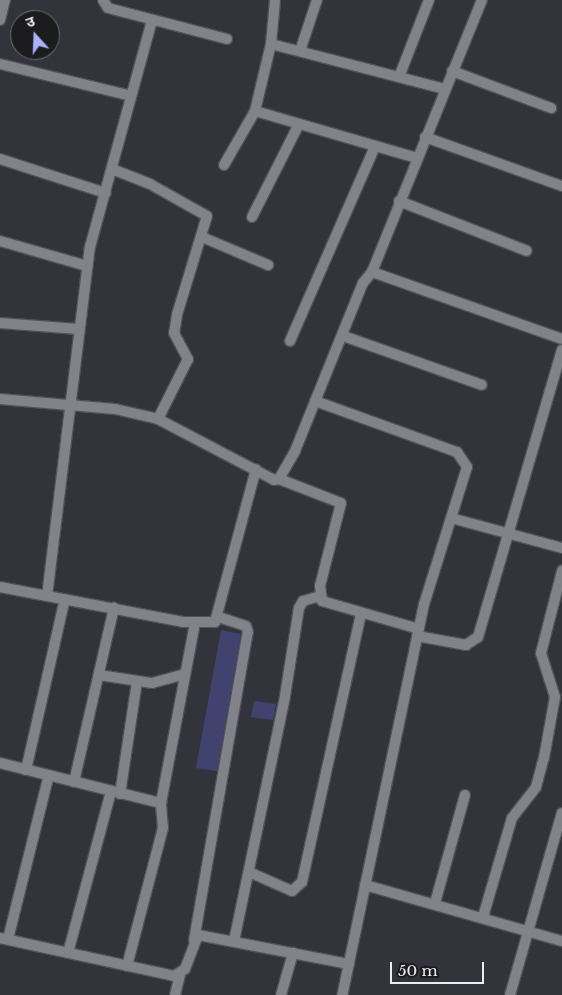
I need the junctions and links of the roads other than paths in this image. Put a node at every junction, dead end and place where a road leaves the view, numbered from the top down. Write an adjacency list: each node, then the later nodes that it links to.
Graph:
1 (5, 0): 7 (street)
2 (102, 0): 8 (street)
3 (275, 0): 10 (street)
4 (317, 0): 11 (street)
5 (429, 0): 14 (street)
6 (482, 0): 13 (street)
7 (0, 20)
8 (152, 20): 9 (street); 16 (street)
9 (227, 39)
10 (272, 44): 11 (street); 18 (street)
11 (300, 51): 14 (street)
12 (0, 64): 16 (street)
13 (452, 71): 15 (street); 17 (street)
14 (399, 77): 15 (street)
15 (445, 89): 20 (street)
16 (131, 96): 25 (street)
17 (551, 108)
18 (255, 111): 19 (street); 24 (street)
19 (299, 124): 21 (street); 29 (street)
20 (425, 137): 22 (street); 26 (street)
21 (375, 146): 22 (street); 40 (street)
22 (417, 158): 28 (street)
23 (0, 159): 27 (street)
24 (224, 165)
25 (112, 169): 27 (street); 30 (street)
26 (562, 186)
27 (106, 193): 34 (street)
28 (399, 201): 32 (street); 35 (street)
29 (252, 217)
30 (202, 238): 33 (street); 46 (street)
31 (0, 241): 34 (street)
32 (527, 251)
33 (268, 265)
34 (87, 266): 37 (street)
35 (372, 272): 38 (street); 39 (street)
36 (0, 323): 37 (street)
37 (78, 329): 45 (street)
38 (343, 336): 42 (street); 44 (street)
39 (562, 339)
40 (290, 341)
41 (562, 350): 50 (street)
42 (482, 385)
43 (0, 399): 45 (street)
44 (315, 401): 48 (street); 49 (street)
45 (72, 405): 46 (street); 54 (street)
46 (158, 420): 47 (street)
47 (256, 469): 48 (street); 59 (street)
48 (279, 479): 55 (street)
49 (451, 518): 50 (street); 61 (street)
50 (510, 534): 51 (street); 61 (street)
51 (562, 548)
52 (562, 571): 65 (street)
53 (0, 587): 54 (street)
54 (47, 596): 56 (street)
55 (320, 596): 58 (street); 74 (street)
56 (65, 599): 57 (street); 67 (street)
57 (114, 608): 60 (street); 63 (street)
58 (361, 614): 61 (street); 74 (street)
59 (219, 617): 60 (street); 80 (street)
60 (195, 623): 62 (street)
61 (418, 633): 75 (street)
62 (185, 674): 64 (street); 72 (street)
63 (99, 675): 64 (street); 69 (street)
64 (137, 680): 70 (street)
65 (558, 704): 77 (street)
66 (0, 763): 67 (street)
67 (26, 770): 68 (street)
68 (49, 776): 69 (street); 79 (street)
69 (74, 782): 70 (street)
70 (115, 792): 72 (street); 83 (street)
71 (465, 795): 76 (street)
72 (161, 804): 86 (street)
73 (562, 813): 78 (street)
74 (249, 872): 81 (street)
75 (364, 885): 76 (street); 85 (street)
76 (435, 903): 77 (street)
77 (483, 917): 78 (street)
78 (531, 931): 82 (street); 91 (street)
79 (4, 938): 83 (street)
80 (194, 940): 81 (street); 87 (street)
81 (234, 941): 84 (street)
82 (562, 941)
83 (68, 953): 86 (street)
84 (293, 953): 85 (street); 89 (street)
85 (349, 964): 90 (street)
86 (127, 966): 87 (street)
87 (180, 976): 88 (street)
88 (175, 995)
89 (281, 995)
90 (342, 995)
91 (510, 995)

